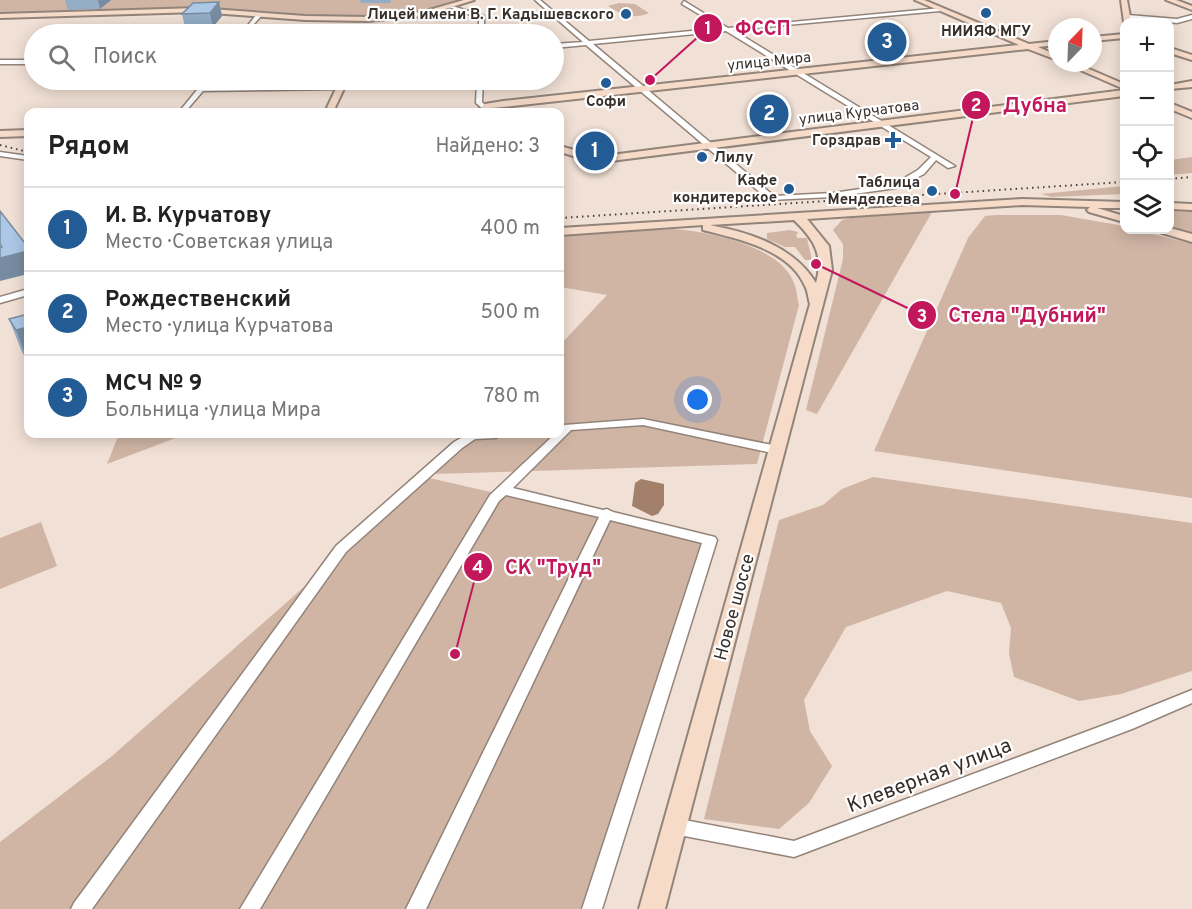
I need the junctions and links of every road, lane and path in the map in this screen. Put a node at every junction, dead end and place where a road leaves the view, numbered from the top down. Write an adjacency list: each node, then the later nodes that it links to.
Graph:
1 (471, 0): 8 (main road)
2 (539, 0): 22 (street)
3 (918, 0): 9 (main road)
4 (1124, 0): 13 (main road)
5 (1171, 0): 7 (main road)
6 (684, 3): 19 (street)
7 (1191, 5)
8 (452, 6): 14 (main road); 18 (street)
9 (940, 9): 19 (street); 25 (main road)
10 (259, 15): 11 (main road); 14 (main road); 16 (street)
11 (0, 16)
12 (1192, 17): 15 (street)
13 (1128, 18)
14 (368, 19): 17 (main road)
15 (1174, 21)
16 (251, 24)
17 (366, 24)
18 (482, 24)
19 (729, 29): 22 (street); 31 (street)
20 (1120, 36): 21 (main road)
21 (1102, 38)
22 (588, 42): 23 (street); 36 (street)
23 (564, 44)
24 (1048, 44): 25 (main road, улица Мира)
25 (1029, 46): 27 (main road); 31 (main road, улица Мира)
26 (1174, 51): 28 (main road)
27 (1048, 54)
28 (1192, 58)
29 (0, 62): 30 (street)
30 (24, 62)
31 (798, 72): 36 (main road, улица Мира); 47 (street)
32 (1089, 72): 34 (main road)
33 (1192, 84): 35 (main road)
34 (1120, 85)
35 (1174, 86)
36 (643, 89): 44 (main road, улица Мира); 50 (street)
37 (199, 90): 41 (street)
38 (339, 90): 42 (main road)
39 (480, 90): 43 (street)
40 (1120, 94): 47 (main road, улица Курчатова)
41 (185, 108)
42 (331, 108)
43 (482, 108)
44 (490, 108)
45 (1174, 108): 46 (main road)
46 (1192, 115)
47 (884, 124): 50 (main road, улица Курчатова); 53 (street)
48 (0, 134): 49 (main road)
49 (24, 134)
50 (711, 146): 51 (main road, улица Курчатова); 53 (street)
51 (564, 151)
52 (0, 154): 54 (street)
53 (936, 156): 55 (street)
54 (24, 157)
55 (951, 166)
56 (1054, 202): 57 (main road); 60 (main road); 62 (main road)
57 (1120, 205)
58 (1174, 206): 59 (main road)
59 (1192, 207)
60 (843, 213): 61 (main road); 66 (main road)
61 (798, 217): 63 (main road); 66 (main road, Новое шоссе)
62 (1120, 218)
63 (725, 227): 64 (main road); 68 (main road)
64 (564, 231)
65 (1174, 233): 67 (main road)
66 (816, 234): 69 (main road, Новое шоссе)
67 (1192, 238)
68 (801, 270): 69 (main road); 72 (main road)
69 (826, 270): 72 (main road, Новое шоссе)
70 (24, 293): 71 (street)
71 (0, 300)
72 (817, 304): 76 (main road, Новое шоссе)
73 (564, 428): 76 (street)
74 (469, 438): 81 (street)
75 (554, 438): 77 (street)
76 (777, 450): 80 (main road, Новое шоссе)
77 (504, 490): 78 (street); 82 (street)
78 (607, 513): 83 (street); 84 (street)
79 (1192, 696): 80 (street, Клеверная улица)
80 (674, 826): 85 (main road, Новое шоссе)
81 (81, 909)
82 (250, 909)
83 (416, 909)
84 (592, 909)
85 (652, 909)

